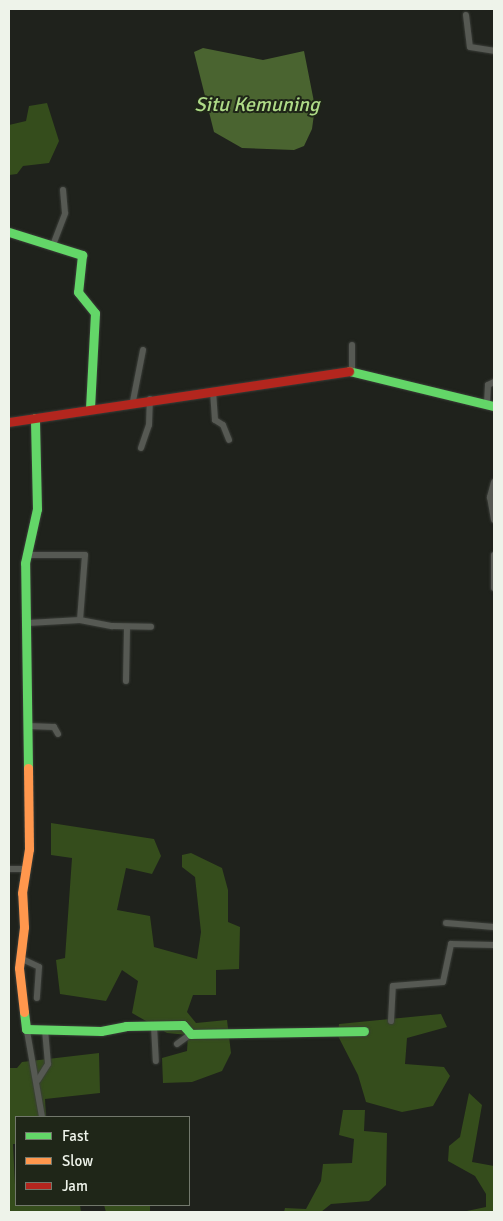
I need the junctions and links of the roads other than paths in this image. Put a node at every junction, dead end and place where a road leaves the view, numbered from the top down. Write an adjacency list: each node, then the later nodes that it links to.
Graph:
1 (466, 14): 2 (street)
2 (494, 51)
3 (62, 190): 5 (street)
4 (9, 232): 5 (street)
5 (53, 245): 14 (street)
6 (352, 344): 8 (street)
7 (143, 350): 12 (street)
8 (352, 371): 10 (street); 13 (street)
9 (494, 382): 13 (street)
10 (213, 391): 11 (street); 17 (street)
11 (150, 399): 12 (street); 18 (street)
12 (133, 401): 14 (street)
13 (491, 405)
14 (90, 408): 15 (street)
15 (35, 418): 16 (street); 21 (street)
16 (9, 422)
17 (229, 440)
18 (141, 448)
19 (494, 482): 20 (street)
20 (494, 520)
21 (26, 555): 24 (street); 25 (street)
22 (494, 555): 23 (street)
23 (494, 588)
24 (80, 620): 25 (street); 26 (street)
25 (28, 623): 29 (street)
26 (127, 626): 27 (street); 28 (street)
27 (151, 627)
28 (126, 682)
29 (28, 726): 30 (street); 32 (street)
30 (58, 734)
31 (9, 869): 32 (street)
32 (24, 869): 36 (street)
33 (446, 923): 34 (street)
34 (494, 927)
35 (494, 945): 38 (street)
36 (20, 958): 37 (street); 42 (street)
37 (37, 998)
38 (391, 1021)
39 (154, 1026): 40 (street); 43 (street); 45 (street)
40 (46, 1029): 42 (street); 46 (street)
41 (364, 1030): 43 (street)
42 (27, 1031): 46 (street)
43 (191, 1034): 44 (street)
44 (176, 1044)
45 (156, 1061)
46 (38, 1080): 47 (street)
47 (42, 1116)

